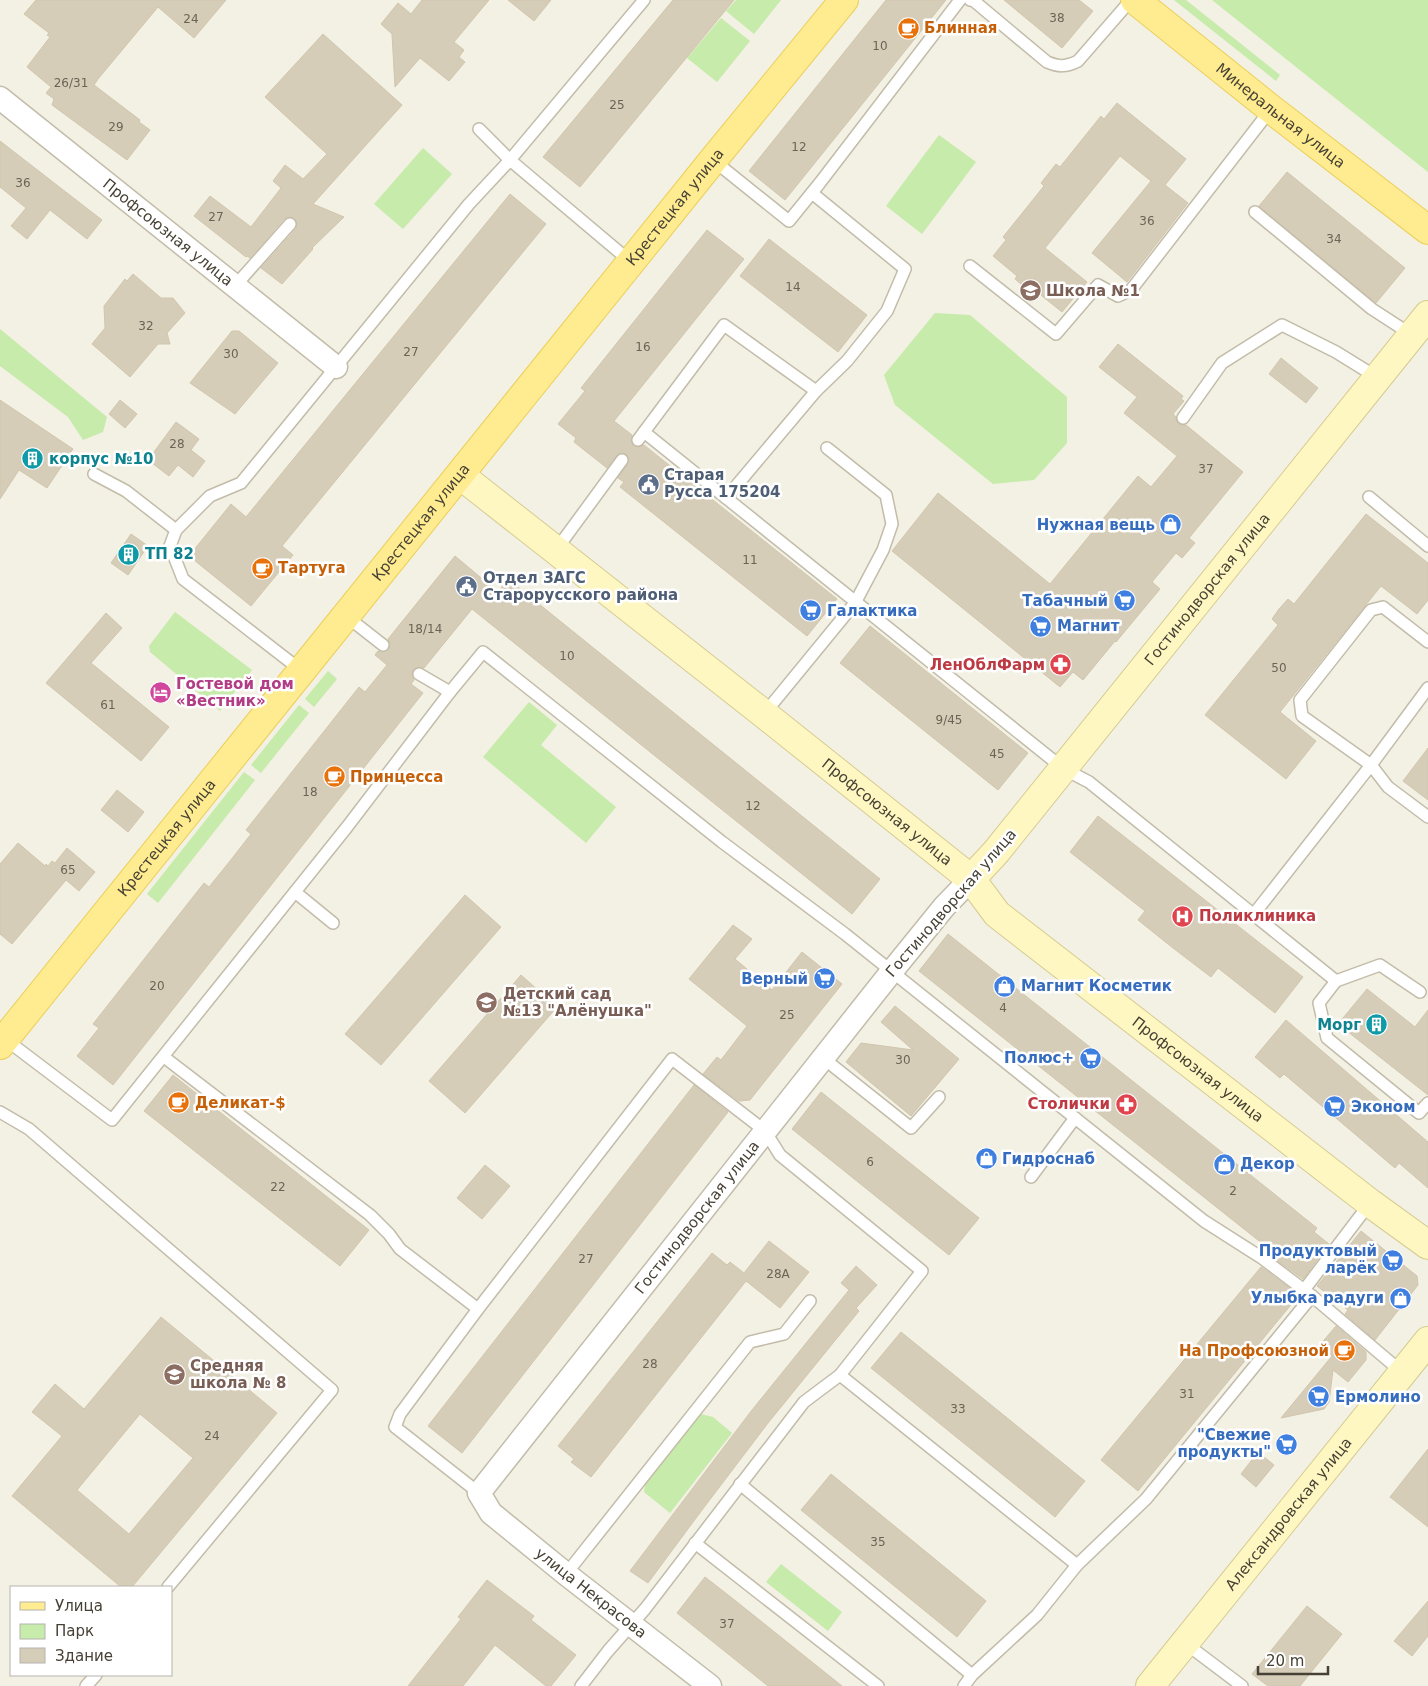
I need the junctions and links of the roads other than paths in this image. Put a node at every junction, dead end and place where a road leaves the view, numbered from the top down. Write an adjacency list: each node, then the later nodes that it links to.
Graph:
1 (644, 0): 10 (lane)
2 (844, 0): 11 (main road, Крестецкая улица)
3 (960, 0): 12 (lane)
4 (970, 0): 5 (lane)
5 (1131, 0)
6 (1135, 0): 8 (main road, Минеральная улица)
7 (0, 98): 18 (street, Профсоюзная улица)
8 (1271, 108): 15 (main road, Минеральная улица); 17 (lane)
9 (479, 129): 10 (lane)
10 (510, 160): 16 (lane); 20 (lane)
11 (713, 160): 12 (lane); 16 (main road, Крестецкая улица)
12 (812, 193): 22 (lane)
13 (1255, 212): 19 (lane)
14 (290, 224): 18 (lane)
15 (1428, 230)
16 (631, 262): 27 (main road, Крестецкая улица)
17 (970, 266)
18 (234, 286): 20 (street, Профсоюзная улица)
19 (1420, 325): 21 (street, Гостинодворская улица)
20 (336, 367): 30 (lane)
21 (1378, 378): 23 (lane); 43 (street, Гостинодворская улица)
22 (816, 390): 29 (lane); 29 (lane)
23 (1183, 418)
24 (827, 448): 33 (lane)
25 (622, 460): 32 (lane)
26 (94, 474): 30 (lane)
27 (460, 474): 32 (street, Профсоюзная улица); 34 (main road, Крестецкая улица)
28 (1369, 497): 31 (lane)
29 (726, 498): 33 (lane)
30 (176, 530): 37 (lane)
31 (1428, 546)
32 (556, 550): 41 (street, Профсоюзная улица)
33 (855, 603): 41 (lane); 43 (lane)
34 (346, 616): 36 (lane); 37 (main road, Крестецкая улица)
35 (1428, 642): 42 (lane)
36 (383, 645)
37 (302, 671): 52 (main road, Крестецкая улица)
38 (419, 674): 40 (lane)
39 (1428, 688): 42 (lane)
40 (450, 692): 46 (lane); 49 (lane)
41 (764, 714): 45 (street, Профсоюзная улица)
42 (1371, 765): 44 (lane); 47 (lane)
43 (1064, 769): 45 (street, Гостинодворская улица); 47 (lane)
44 (1428, 817)
45 (971, 879): 49 (street, Гостинодворская улица); 61 (street, Профсоюзная улица)
46 (295, 892): 48 (lane); 53 (lane)
47 (1254, 914): 50 (lane)
48 (333, 923)
49 (892, 970): 54 (street, Гостинодворская улица); 58 (lane)
50 (1336, 981): 51 (lane); 56 (lane)
51 (1420, 992)
52 (2, 1042): 53 (lane)
53 (164, 1057): 65 (lane)
54 (823, 1058): 55 (lane); 59 (street, Гостинодворская улица)
55 (938, 1097)
56 (1428, 1103)
57 (0, 1112): 74 (lane)
58 (1075, 1118): 60 (lane); 63 (lane)
59 (765, 1131): 65 (lane); 68 (lane); 70 (street, Гостинодворская улица)
60 (1031, 1176)
61 (1370, 1203): 62 (street, Профсоюзная улица); 63 (lane)
62 (1428, 1245)
63 (1308, 1293): 67 (lane); 72 (lane)
64 (810, 1301): 73 (lane)
65 (478, 1309): 70 (lane)
66 (1428, 1341): 67 (street, Александровская улица)
67 (1403, 1373): 76 (street, Александровская улица)
68 (840, 1375): 69 (lane); 72 (lane)
69 (740, 1484): 71 (lane); 77 (lane)
70 (479, 1493): 73 (street, улица Некрасова)
71 (695, 1543): 75 (lane); 82 (lane)
72 (1077, 1565): 77 (lane)
73 (566, 1574): 75 (street, улица Некрасова)
74 (169, 1586)
75 (632, 1625): 80 (lane); 81 (street, улица Некрасова)
76 (1185, 1642): 84 (street, Александровская улица); 85 (lane)
77 (972, 1675): 83 (lane)
78 (95, 1676): 79 (lane)
79 (86, 1686)
80 (581, 1686)
81 (710, 1686)
82 (878, 1686)
83 (964, 1686)
84 (1150, 1686)
85 (1242, 1686)

